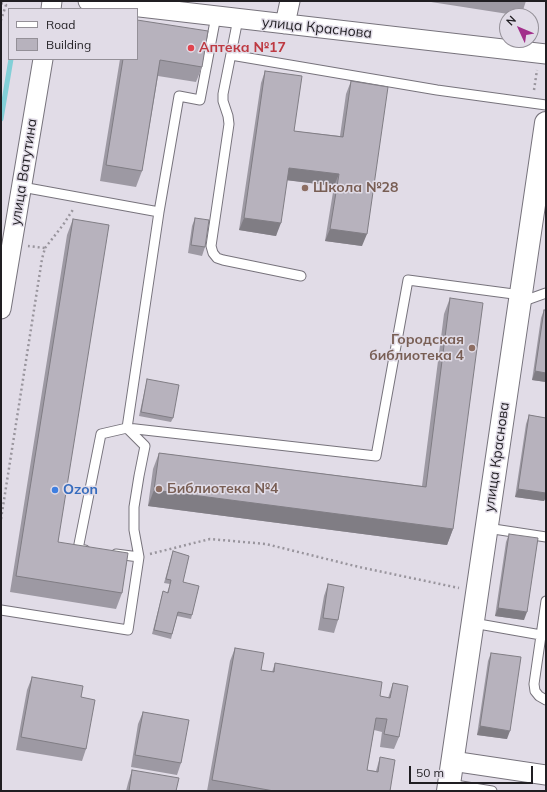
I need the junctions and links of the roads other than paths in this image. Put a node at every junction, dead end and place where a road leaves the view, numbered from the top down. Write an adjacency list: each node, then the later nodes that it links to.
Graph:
1 (88, 1): 3 (street, улица Краснова)
2 (290, 1): 5 (street)
3 (216, 16): 4 (street, улица Краснова); 13 (lane)
4 (238, 19): 5 (street, улица Краснова); 7 (lane)
5 (285, 24): 6 (street, улица Краснова)
6 (546, 54)
7 (231, 55): 9 (lane); 15 (lane)
8 (42, 60): 12 (street, улица Ватутина)
9 (546, 105)
10 (546, 123): 11 (street, улица Краснова)
11 (544, 149): 17 (street, улица Краснова)
12 (22, 187): 13 (lane); 14 (street, улица Ватутина)
13 (159, 212): 19 (lane)
14 (8, 248): 18 (street, улица Ватутина)
15 (301, 276)
16 (546, 293): 17 (lane)
17 (520, 298): 19 (lane); 20 (street, улица Краснова)
18 (1, 309)
19 (127, 428): 22 (lane); 24 (lane)
20 (487, 528): 21 (lane); 27 (street, улица Краснова)
21 (546, 538)
22 (93, 551)
23 (108, 553): 24 (lane)
24 (139, 557): 26 (lane)
25 (546, 601): 28 (lane)
26 (1, 610)
27 (473, 623): 29 (lane); 32 (street, улица Краснова)
28 (544, 624): 29 (lane)
29 (541, 635): 30 (lane)
30 (542, 655): 31 (lane)
31 (546, 700)
32 (452, 761): 33 (street); 34 (street, улица Краснова)
33 (546, 775)
34 (448, 788): 35 (lane)
35 (475, 790): 36 (lane)
36 (492, 791)

